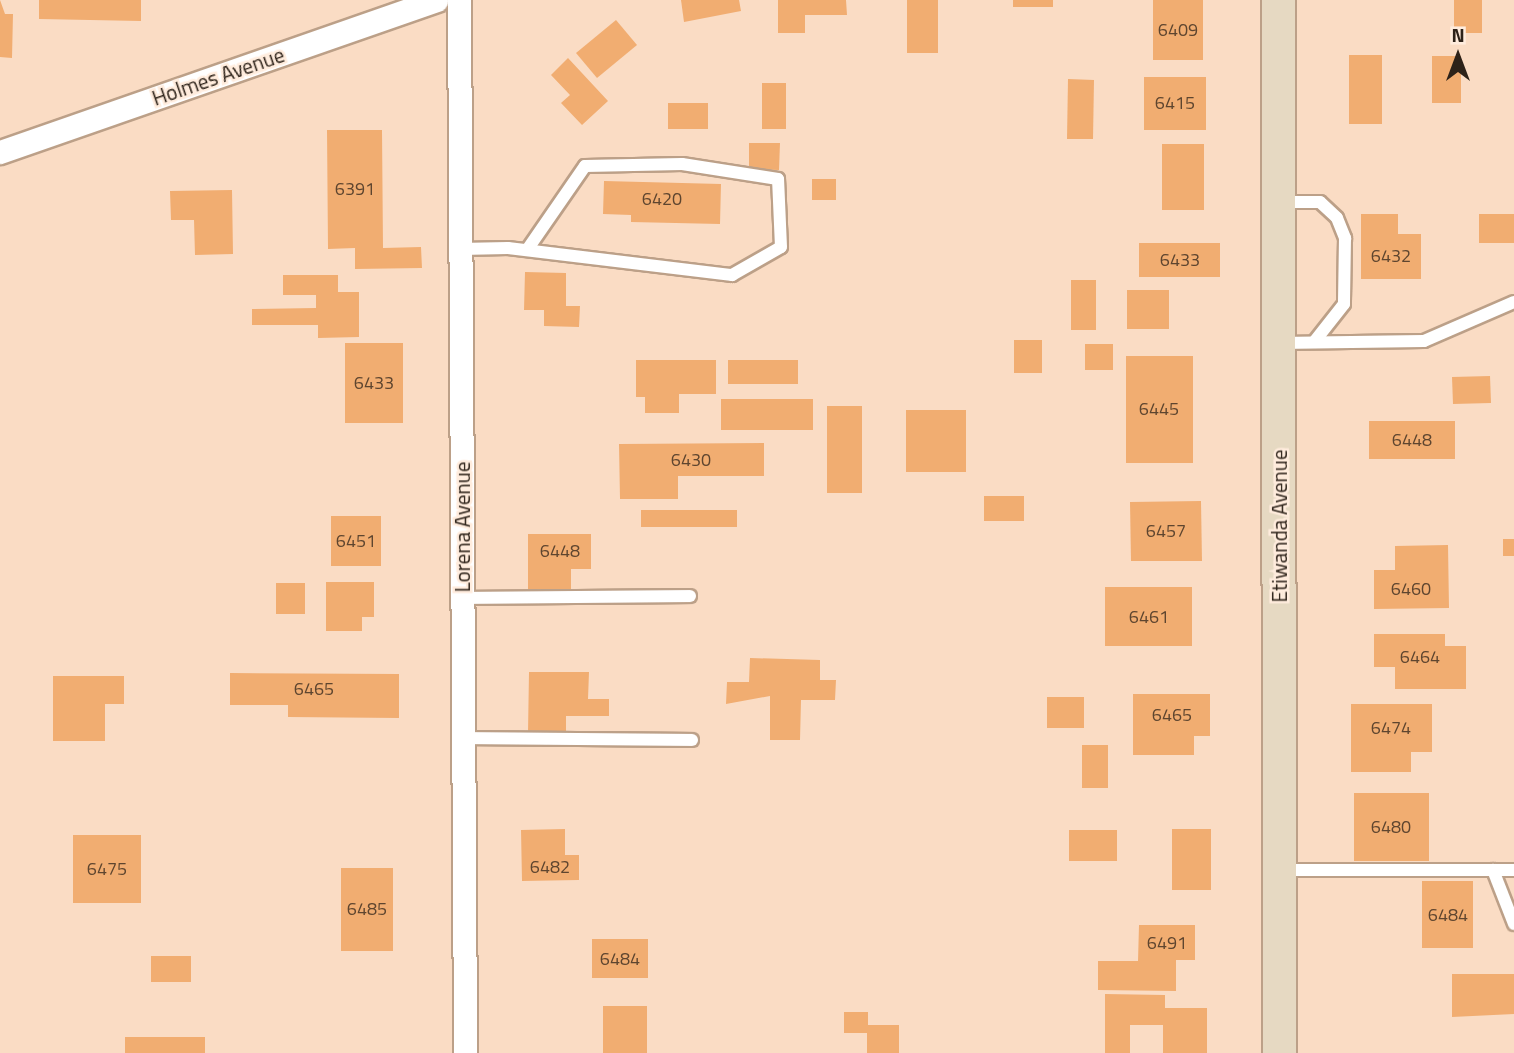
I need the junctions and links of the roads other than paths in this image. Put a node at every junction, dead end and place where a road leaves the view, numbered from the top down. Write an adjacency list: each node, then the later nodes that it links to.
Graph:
1 (436, 0): 4 (street, Holmes Avenue)
2 (459, 0): 6 (street, Lorena Avenue)
3 (1278, 0): 5 (street, Etiwanda Avenue)
4 (0, 152)
5 (1278, 202): 9 (lane); 10 (street, Etiwanda Avenue)
6 (460, 249): 7 (lane); 12 (street, Lorena Avenue)
7 (527, 250): 7 (lane)
8 (1514, 302): 9 (lane)
9 (1314, 342): 10 (lane)
10 (1279, 343): 15 (street, Etiwanda Avenue)
11 (690, 596): 12 (lane)
12 (462, 598): 13 (street, Lorena Avenue)
13 (463, 738): 14 (lane); 19 (street, Lorena Avenue)
14 (692, 740)
15 (1279, 870): 16 (lane); 20 (street, Etiwanda Avenue)
16 (1493, 870): 17 (lane); 18 (lane)
17 (1514, 870)
18 (1514, 924)
19 (464, 1053)
20 (1279, 1053)

